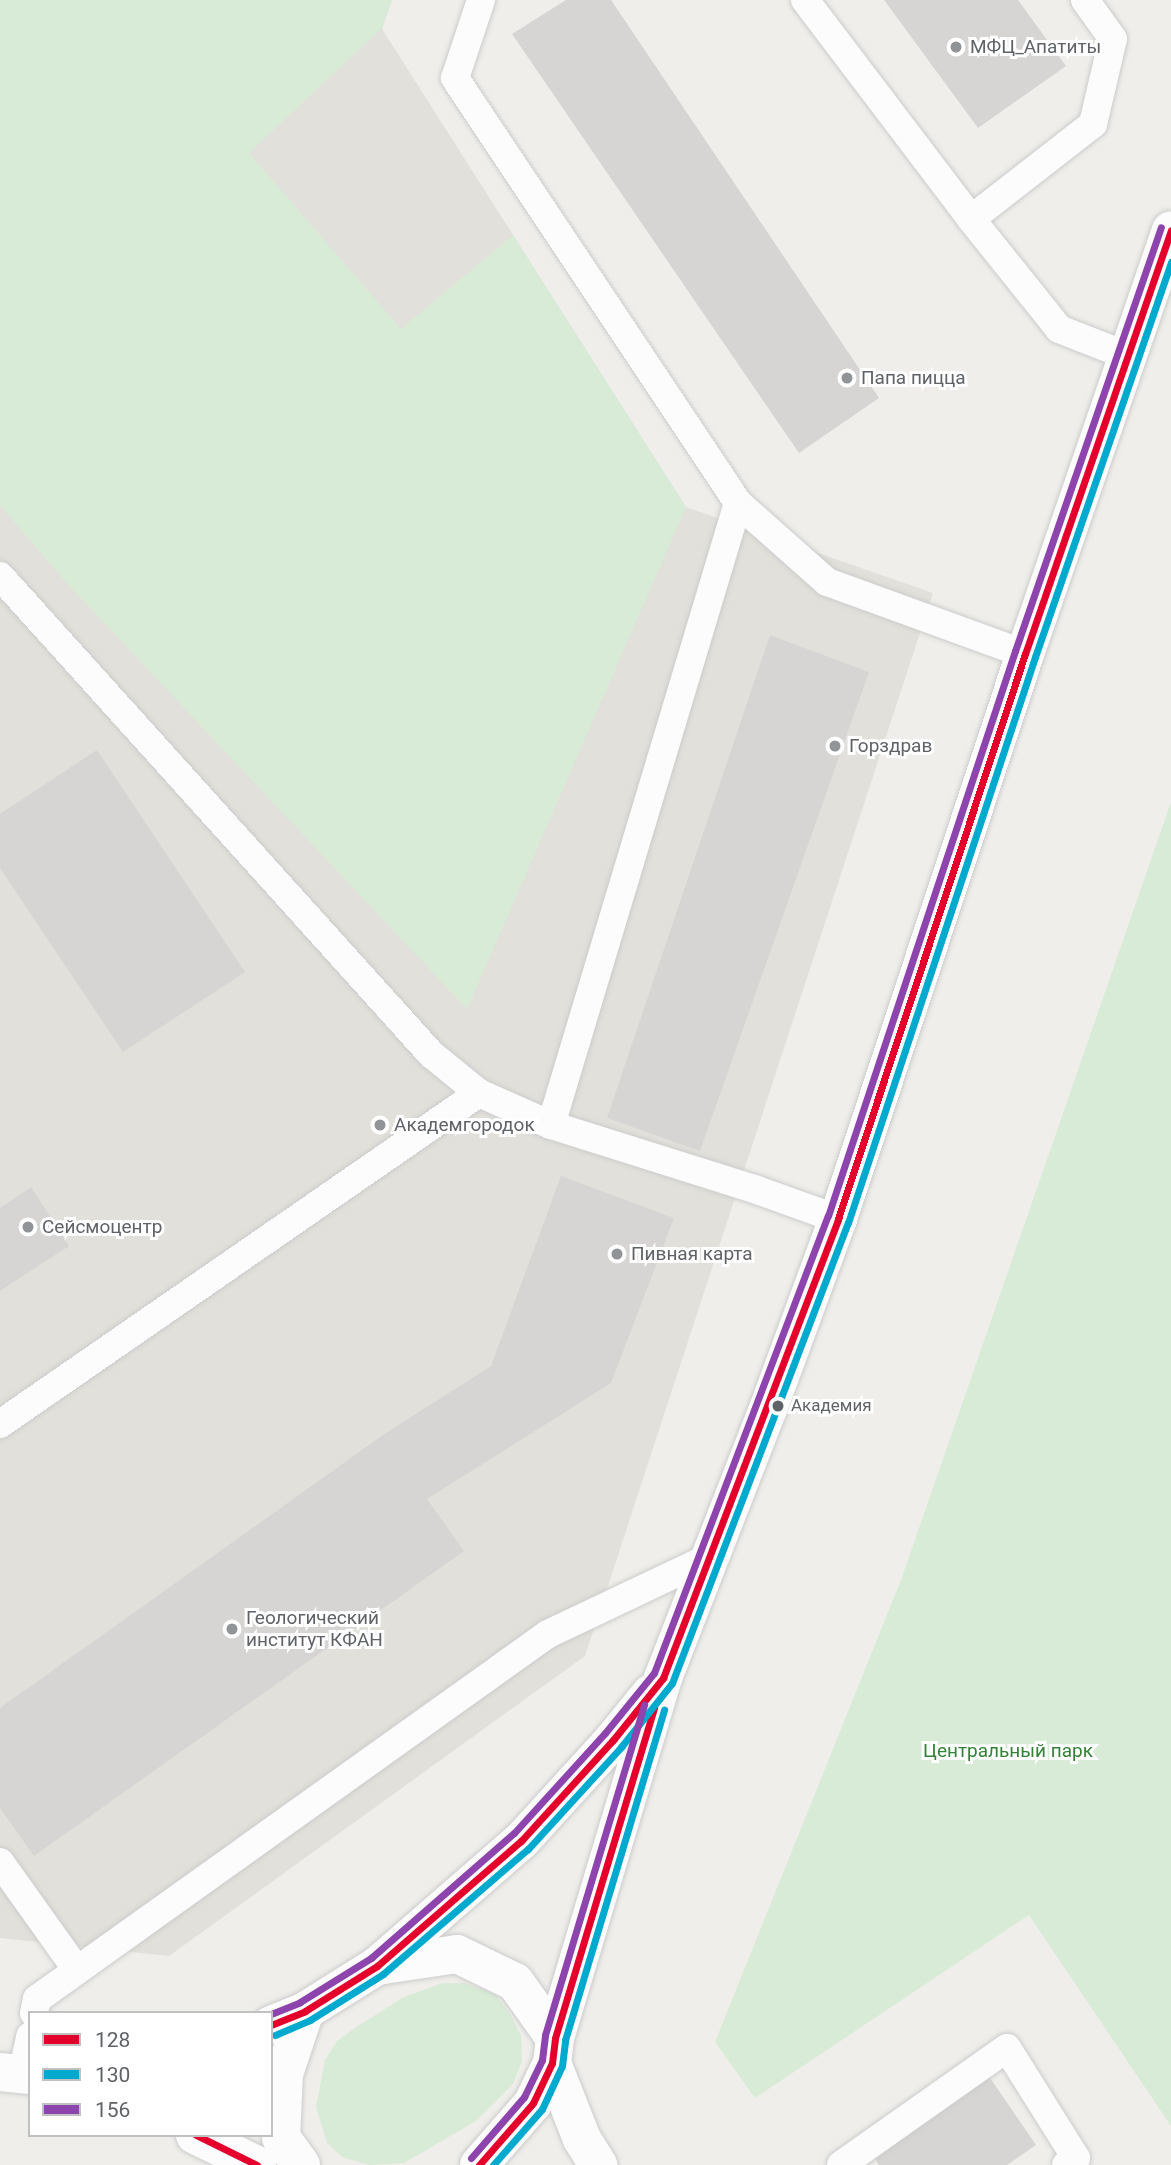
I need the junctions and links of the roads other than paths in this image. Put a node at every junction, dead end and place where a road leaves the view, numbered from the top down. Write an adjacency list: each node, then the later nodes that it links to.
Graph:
1 (481, 0): 7 (lane)
2 (805, 0): 4 (lane)
3 (1085, 0): 4 (lane)
4 (971, 219): 6 (lane)
5 (1171, 230): 6 (street)
6 (1128, 356): 9 (street)
7 (738, 503): 9 (lane); 11 (lane)
8 (0, 576): 10 (lane)
9 (1025, 654): 12 (street)
10 (479, 1093): 11 (lane); 13 (lane)
11 (551, 1125): 12 (lane)
12 (838, 1219): 14 (street)
13 (0, 1424)
14 (708, 1558): 15 (street); 18 (lane)
15 (663, 1678): 17 (street); 22 (street)
16 (0, 1861): 18 (lane)
17 (377, 1966): 20 (street); 22 (street)
18 (77, 1970): 19 (lane)
19 (34, 2011)
20 (288, 2018): 26 (street)
21 (28, 2042): 23 (lane)
22 (553, 2050): 27 (street); 28 (street)
23 (17, 2074)
24 (199, 2137): 25 (street)
25 (257, 2165)
26 (300, 2165)
27 (479, 2165)
28 (598, 2165)
29 (841, 2165): 30 (lane)
30 (1066, 2165)

